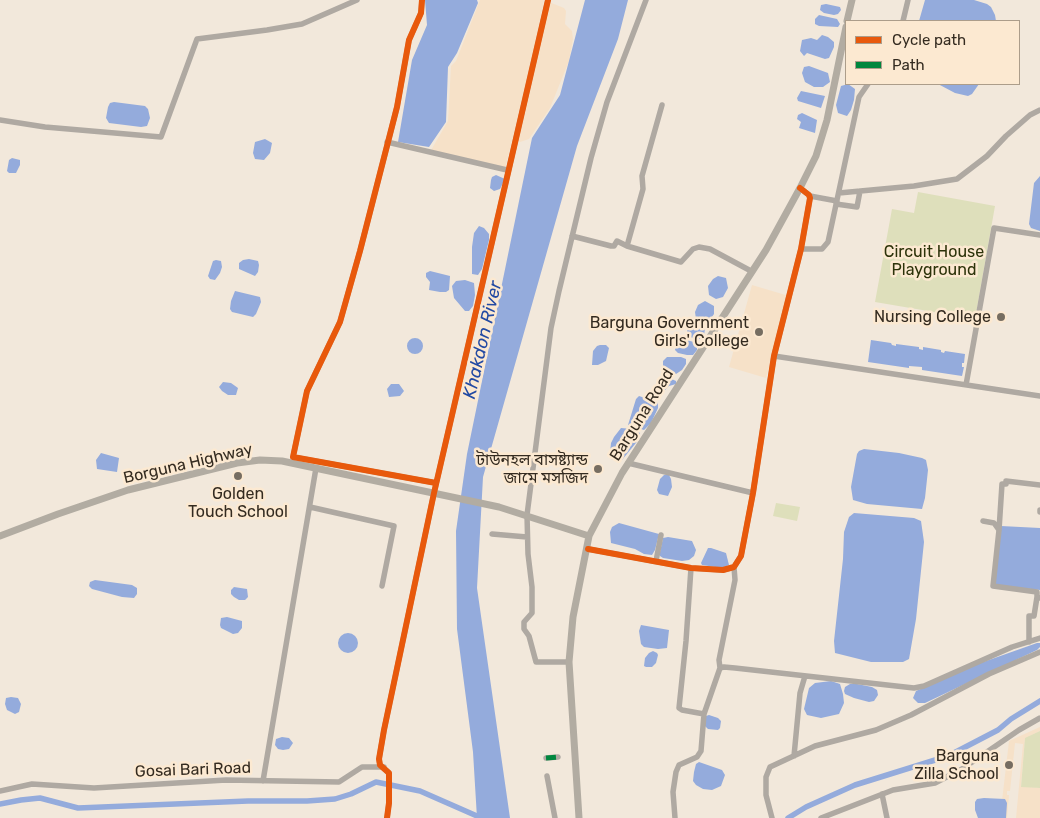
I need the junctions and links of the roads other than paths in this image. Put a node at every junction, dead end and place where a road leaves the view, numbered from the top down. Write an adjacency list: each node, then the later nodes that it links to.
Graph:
1 (358, 0): 13 (street)
2 (422, 0): 14 (street)
3 (548, 0): 15 (street)
4 (646, 0): 22 (street)
5 (852, 0): 7 (main road)
6 (908, 0): 8 (street)
7 (847, 20)
8 (903, 20)
9 (845, 32): 16 (main road, Barguna Road)
10 (867, 85): 18 (street)
11 (662, 105): 23 (street)
12 (1040, 110): 17 (street)
13 (0, 120)
14 (387, 142): 15 (street); 31 (street)
15 (507, 170): 31 (street)
16 (800, 188): 19 (street); 25 (main road, Barguna Road)
17 (860, 191): 18 (street); 20 (street)
18 (839, 193): 20 (street)
19 (810, 196): 20 (street); 24 (street)
20 (836, 203): 24 (street)
21 (1040, 235): 27 (street)
22 (572, 236): 23 (street); 36 (street)
23 (627, 246): 25 (street)
24 (801, 249): 26 (street)
25 (752, 271): 29 (main road, Barguna Road)
26 (774, 356): 27 (street); 34 (street)
27 (966, 385): 28 (street)
28 (1040, 396)
29 (628, 463): 34 (street); 42 (main road, Barguna Road)
30 (316, 468): 33 (main road, Borguna Highway); 35 (street); 41 (main road, Borguna Highway)
31 (436, 483): 33 (street)
32 (1040, 485): 38 (street)
33 (434, 493): 36 (main road, Borguna Highway); 61 (street)
34 (753, 493): 47 (street)
35 (310, 507): 48 (street); 63 (street)
36 (528, 515): 42 (main road, Borguna Highway); 43 (street)
37 (983, 521): 38 (street)
38 (999, 530): 49 (street)
39 (492, 534): 43 (street)
40 (661, 535): 45 (street)
41 (0, 536)
42 (590, 536): 44 (main road, Barguna Road)
43 (527, 537): 53 (street)
44 (588, 549): 45 (street); 53 (main road, Barguna Road)
45 (656, 561): 46 (street)
46 (690, 568): 47 (street); 56 (street)
47 (734, 568): 54 (street)
48 (382, 586)
49 (1038, 598): 51 (street)
50 (1040, 638): 51 (street)
51 (1029, 642): 55 (street)
52 (1040, 652): 58 (street)
53 (569, 662): 69 (main road, Barguna Road)
54 (720, 668): 55 (street); 56 (street)
55 (805, 676): 58 (street)
56 (704, 714): 70 (street)
57 (1040, 718): 65 (street)
58 (794, 756): 71 (street)
59 (558, 757): 60 (street)
60 (546, 758)
61 (384, 768): 63 (street, Gosai Bari Road); 66 (street)
62 (547, 776): 67 (street)
63 (263, 781): 64 (street, Gosai Bari Road)
64 (0, 791)
65 (882, 794): 72 (street); 73 (street)
66 (387, 818)
67 (555, 818)
68 (574, 818): 69 (street)
69 (579, 818)
70 (675, 818)
71 (772, 818)
72 (820, 818)
73 (887, 818)

